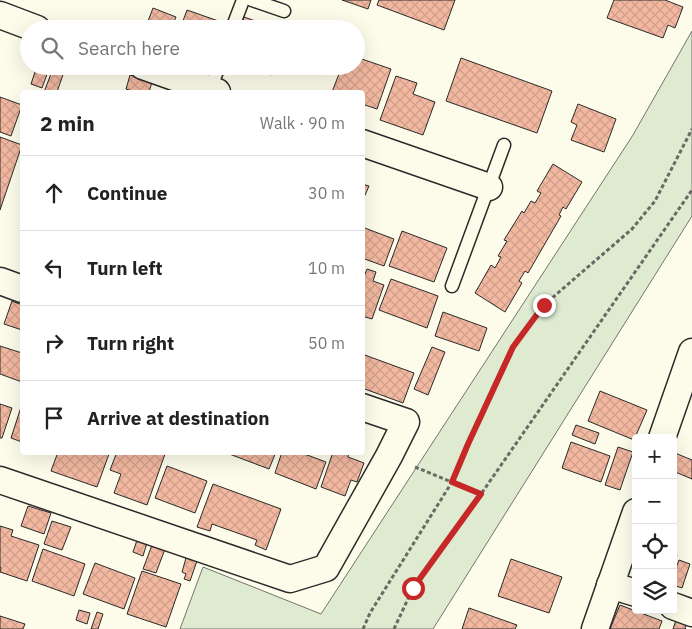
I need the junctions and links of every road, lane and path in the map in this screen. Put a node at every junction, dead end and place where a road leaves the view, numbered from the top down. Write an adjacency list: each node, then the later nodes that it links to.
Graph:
1 (242, 0): 5 (lane)
2 (252, 0): 3 (lane)
3 (284, 11)
4 (0, 16): 6 (street)
5 (235, 20)
6 (20, 23)
7 (181, 75): 8 (street)
8 (215, 83)
9 (692, 130): 22 (path)
10 (365, 144): 12 (street)
11 (504, 145): 12 (lane)
12 (489, 187): 15 (lane)
13 (692, 190): 23 (path)
14 (0, 281): 16 (street)
15 (452, 286)
16 (20, 287)
17 (692, 352): 19 (street)
18 (365, 408): 20 (street)
19 (663, 434)
20 (389, 456): 21 (street); 22 (path)
21 (0, 480)
22 (452, 482): 23 (path); 29 (path)
23 (481, 494): 30 (path)
24 (632, 523): 25 (street)
25 (610, 585): 26 (street); 31 (street)
26 (632, 593)
27 (677, 607): 28 (street)
28 (692, 613)
29 (363, 629)
30 (394, 629)
31 (594, 629)

